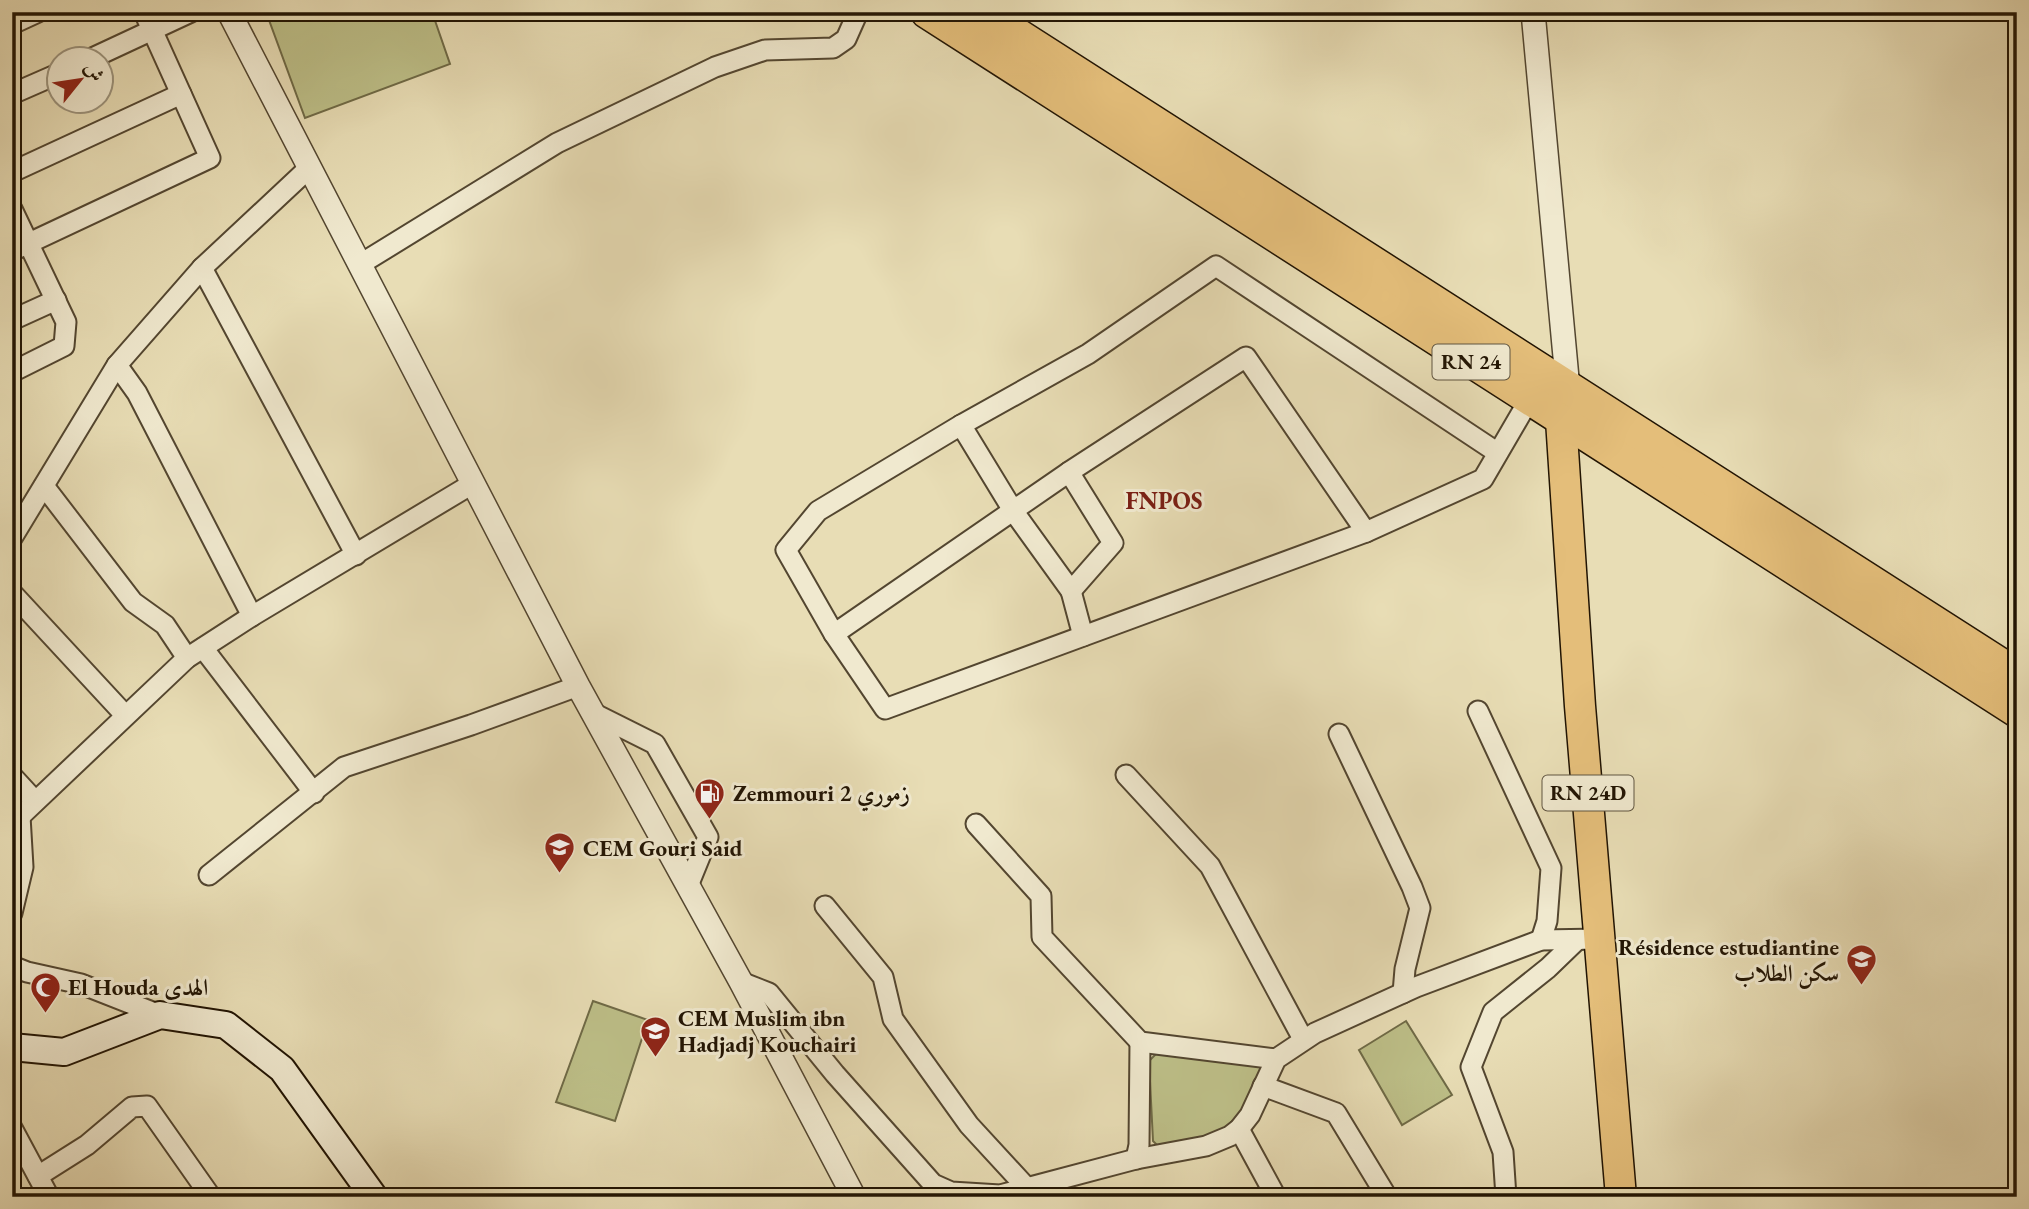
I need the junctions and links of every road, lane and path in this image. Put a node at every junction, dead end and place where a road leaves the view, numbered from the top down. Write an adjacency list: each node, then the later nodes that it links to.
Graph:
1 (38, 12): 9 (street)
2 (191, 12): 8 (street)
3 (229, 12): 14 (street)
4 (858, 12): 18 (street)
5 (927, 12): 25 (highway, RN 24)
6 (982, 12): 24 (highway, RN 24)
7 (1533, 12): 24 (street)
8 (148, 21): 10 (street); 13 (street)
9 (12, 24)
10 (110, 46)
11 (46, 79): 12 (street)
12 (12, 94)
13 (181, 94): 15 (street); 17 (street)
14 (309, 168): 18 (street); 19 (street)
15 (12, 172)
16 (12, 209): 17 (street)
17 (20, 247): 20 (street)
18 (359, 265): 30 (street)
19 (202, 268): 22 (street); 35 (street)
20 (56, 300): 21 (street); 23 (street)
21 (12, 320)
22 (117, 365): 31 (street); 38 (street)
23 (12, 372)
24 (1568, 389): 26 (main road, RN 24D); 42 (highway, RN 24)
25 (1530, 400): 26 (highway, RN 24); 28 (street)
26 (1561, 420): 45 (highway, RN 24); 59 (main road, RN 24D)
27 (961, 425): 28 (street); 32 (street); 39 (street)
28 (1498, 453): 33 (street)
29 (1069, 472): 32 (street); 33 (street); 36 (street)
30 (472, 485): 35 (street); 43 (street)
31 (44, 486): 34 (street); 41 (street)
32 (1014, 512): 36 (street); 39 (street)
33 (1366, 532): 40 (street)
34 (12, 538)
35 (356, 555): 38 (street)
36 (1070, 591): 40 (street)
37 (12, 593): 47 (street)
38 (252, 616): 41 (street)
39 (834, 634): 40 (street)
40 (1083, 636)
41 (195, 653): 47 (street); 51 (street)
42 (2017, 676)
43 (578, 686): 46 (street); 51 (street)
44 (1478, 711): 60 (street)
45 (2017, 711)
46 (593, 713): 56 (street); 56 (street)
47 (125, 715): 52 (street)
48 (1339, 734): 63 (street)
49 (1126, 775): 65 (street)
50 (12, 776): 52 (street)
51 (314, 793): 55 (street)
52 (35, 801): 53 (street)
53 (16, 820): 58 (street)
54 (976, 824): 66 (street)
55 (209, 875)
56 (688, 886): 62 (street)
57 (825, 906): 74 (street)
58 (12, 913)
59 (1589, 939): 60 (street); 81 (street); 82 (main road, RN 24D)
60 (1541, 940): 63 (street)
61 (12, 966): 64 (street)
62 (741, 982): 74 (street); 78 (street)
63 (1404, 993): 65 (street)
64 (160, 1016): 67 (main road); 77 (main road)
65 (1303, 1039): 68 (street)
66 (1140, 1042): 68 (street); 72 (street)
67 (12, 1047)
68 (1276, 1059): 69 (street)
69 (1263, 1086): 71 (street); 80 (street)
70 (12, 1128): 73 (street)
71 (1239, 1129): 72 (street); 79 (street)
72 (1136, 1160): 74 (street)
73 (38, 1176): 75 (street); 76 (street)
74 (1027, 1188)
75 (49, 1197)
76 (211, 1197)
77 (374, 1197)
78 (854, 1197)
79 (1276, 1197)
80 (1387, 1197)
81 (1506, 1197)
82 (1621, 1197)

